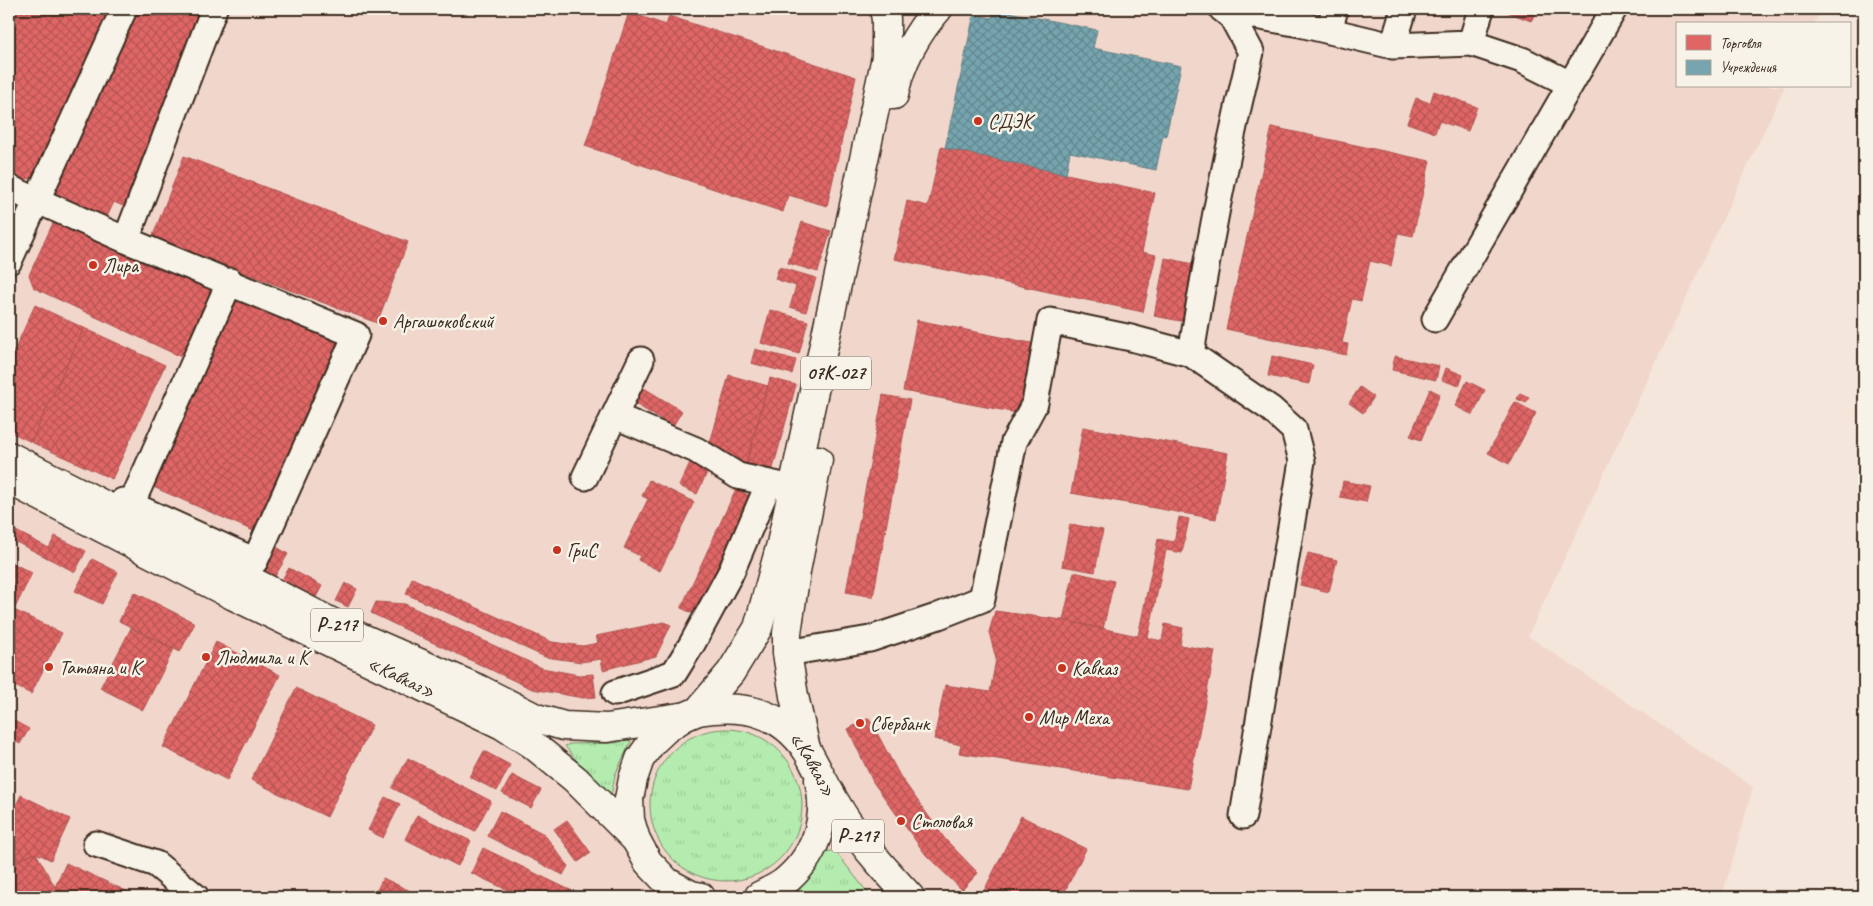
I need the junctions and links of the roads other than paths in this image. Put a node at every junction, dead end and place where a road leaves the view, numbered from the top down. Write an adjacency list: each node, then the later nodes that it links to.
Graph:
1 (124, 9): 14 (lane)
2 (214, 9): 15 (lane)
3 (884, 9): 26 (main road, 07К-027)
4 (938, 9): 28 (main road, 07К-027)
5 (1404, 9): 11 (lane)
6 (1481, 9): 10 (lane)
7 (1614, 9): 12 (lane)
8 (1241, 13): 9 (lane); 19 (lane)
9 (1332, 20): 11 (lane)
10 (1471, 44): 11 (lane); 12 (lane)
11 (1393, 46)
12 (1570, 84): 18 (lane)
13 (9, 188): 14 (lane)
14 (36, 200): 15 (lane); 16 (lane)
15 (126, 240): 17 (lane)
16 (9, 261)
17 (230, 281): 27 (lane); 27 (lane)
18 (1435, 319)
19 (1191, 354): 28 (lane); 32 (lane)
20 (641, 360): 21 (lane)
21 (615, 416): 24 (lane); 26 (lane)
22 (9, 445): 27 (lane)
23 (9, 456): 30 (main road, «Кавказ» / Р-217)
24 (585, 477)
25 (9, 480): 34 (main road, «Кавказ» / Р-217)
26 (781, 485): 29 (lane); 30 (main road, 07К-027)
27 (131, 505)
28 (787, 653): 31 (main road, 07К-027)
29 (615, 693)
30 (691, 714): 31 (main road, «Кавказ» / Р-217); 34 (main road)
31 (811, 759): 38 (main road); 39 (main road, «Кавказ» / Р-217)
32 (1243, 816)
33 (96, 844): 35 (lane)
34 (642, 851): 36 (main road); 37 (main road, «Кавказ» / Р-217)
35 (196, 897)
36 (658, 897)
37 (701, 897)
38 (759, 897)
39 (910, 897)

